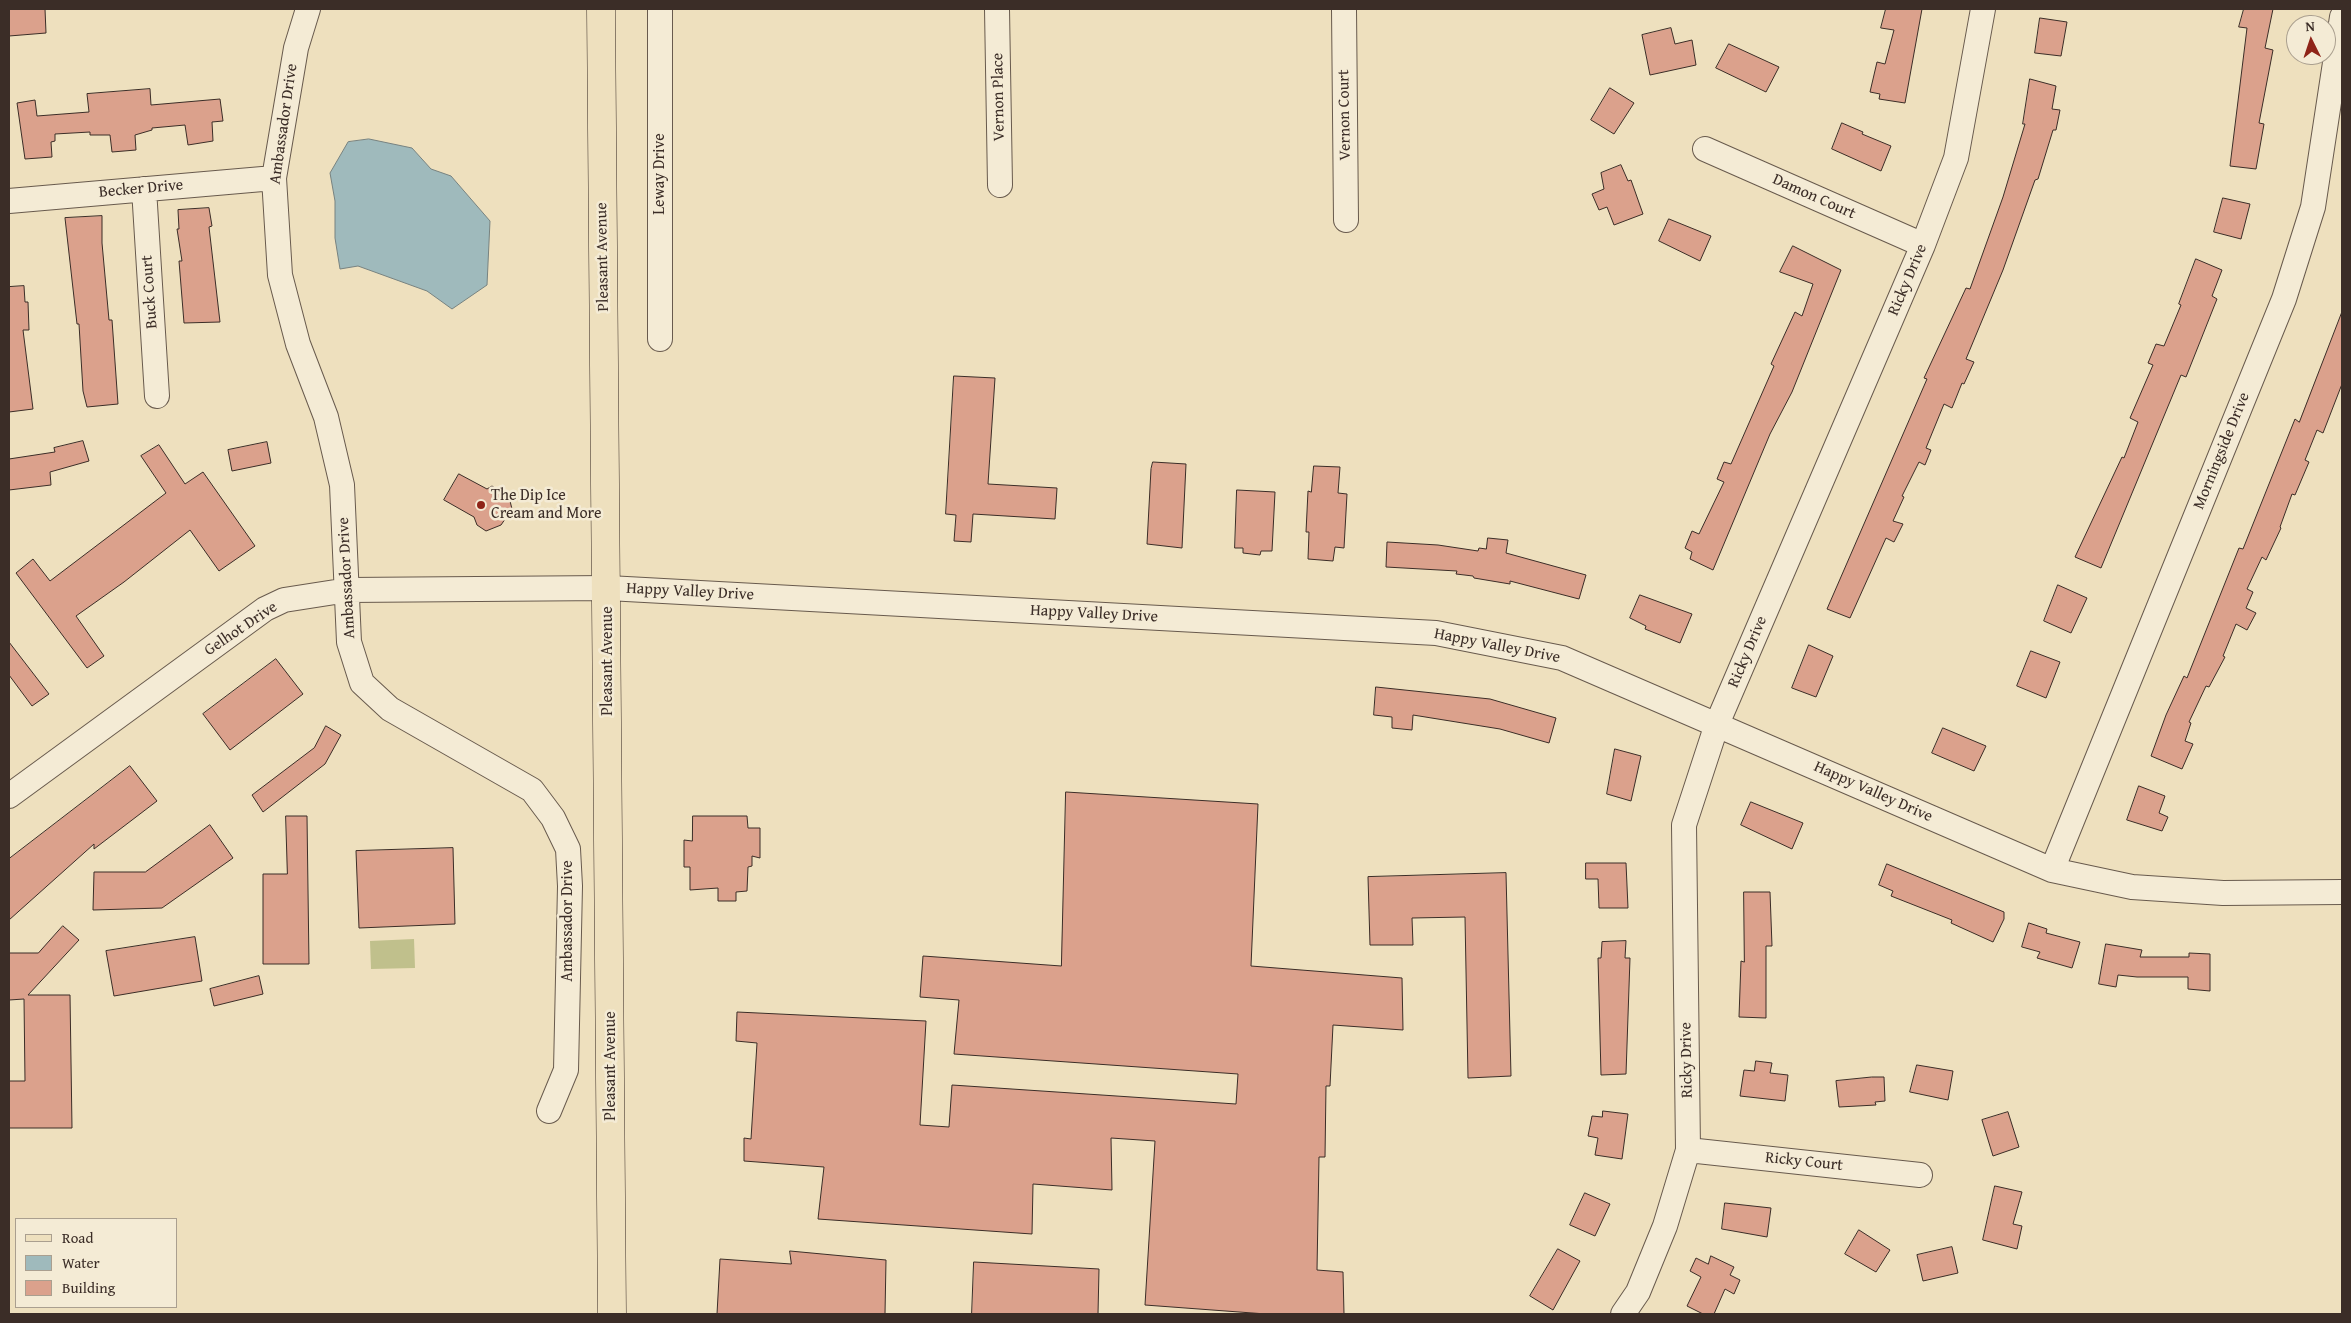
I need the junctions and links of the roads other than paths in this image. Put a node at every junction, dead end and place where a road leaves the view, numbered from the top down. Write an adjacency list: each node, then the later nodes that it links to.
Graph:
1 (308, 9): 9 (street, Ambassador Drive)
2 (601, 9): 17 (main road, Pleasant Avenue)
3 (660, 9): 15 (street, Leway Drive)
4 (997, 9): 10 (street, Vernon Place)
5 (1344, 9): 13 (street, Vernon Court)
6 (1983, 9): 14 (street, Ricky Drive)
7 (2342, 17): 21 (street, Morningside Drive)
8 (1705, 148): 14 (street, Damon Court)
9 (274, 178): 11 (street, Becker Drive); 18 (street, Ambassador Drive)
10 (1000, 185)
11 (144, 188): 12 (street, Becker Drive); 16 (street, Buck Court)
12 (9, 201)
13 (1346, 220)
14 (1923, 245): 19 (street, Ricky Drive)
15 (660, 339)
16 (157, 396)
17 (608, 588): 18 (street, Gelhot Drive); 19 (street, Happy Valley Drive); 26 (main road, Pleasant Avenue)
18 (348, 590): 20 (street, Gelhot Drive); 23 (street, Ambassador Drive)
19 (1716, 724): 21 (street, Happy Valley Drive); 24 (street, Ricky Drive)
20 (9, 796)
21 (2052, 870): 22 (street, Happy Valley Drive)
22 (2342, 892)
23 (549, 1111)
24 (1688, 1150): 25 (street, Ricky Court); 27 (street, Ricky Drive)
25 (1920, 1175)
26 (612, 1314)
27 (1623, 1314)

